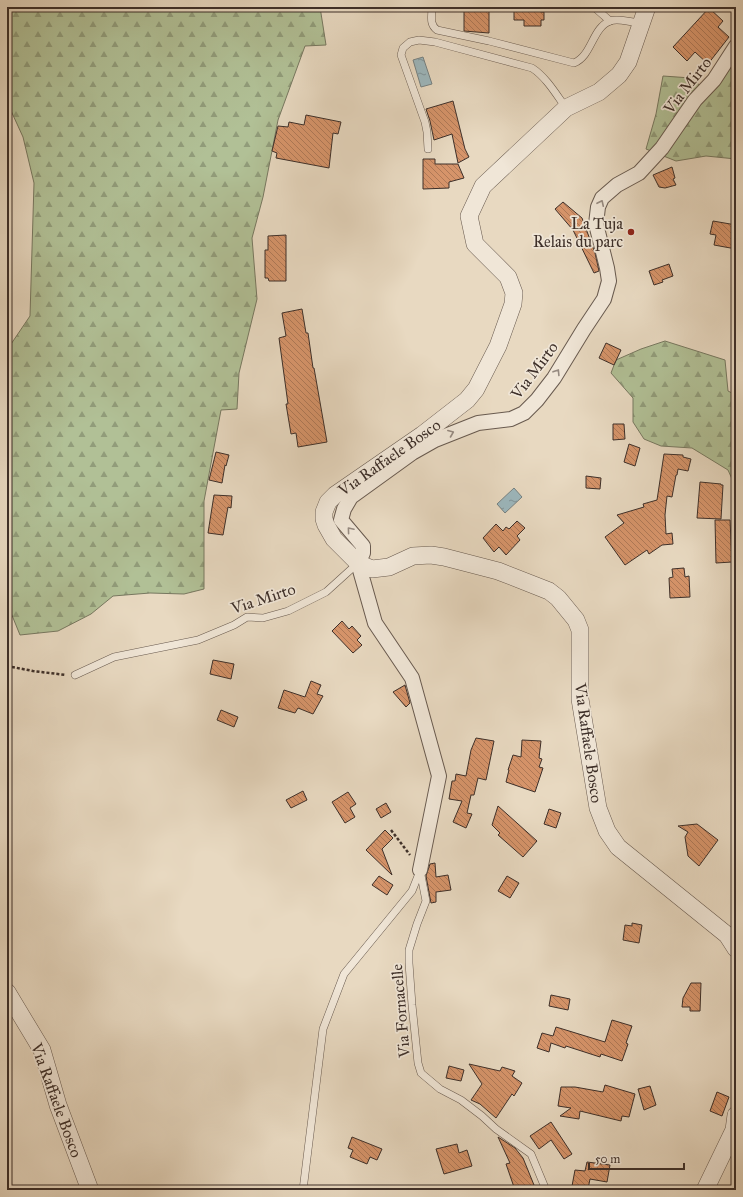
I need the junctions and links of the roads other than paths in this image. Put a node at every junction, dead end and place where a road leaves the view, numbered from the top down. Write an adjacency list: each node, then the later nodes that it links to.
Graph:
1 (432, 7): 4 (lane)
2 (594, 7): 4 (lane)
3 (647, 7): 5 (street, Via Raffaele Bosco)
4 (610, 21): 5 (lane)
5 (642, 24): 7 (street, Via Raffaele Bosco)
6 (736, 46): 9 (street, Via Mirto, one-way to 6)
7 (566, 108): 8 (lane); 9 (street, Via Raffaele Bosco)
8 (428, 149)
9 (358, 563): 10 (lane, Via Mirto); 11 (street); 12 (street, Via Raffaele Bosco)
10 (75, 676)
11 (420, 870): 16 (lane); 17 (lane, Via Fornacelle)
12 (736, 949)
13 (7, 992): 15 (street, Via Raffaele Bosco)
14 (736, 1115): 18 (street)
15 (90, 1190)
16 (303, 1190)
17 (546, 1190)
18 (705, 1190)

